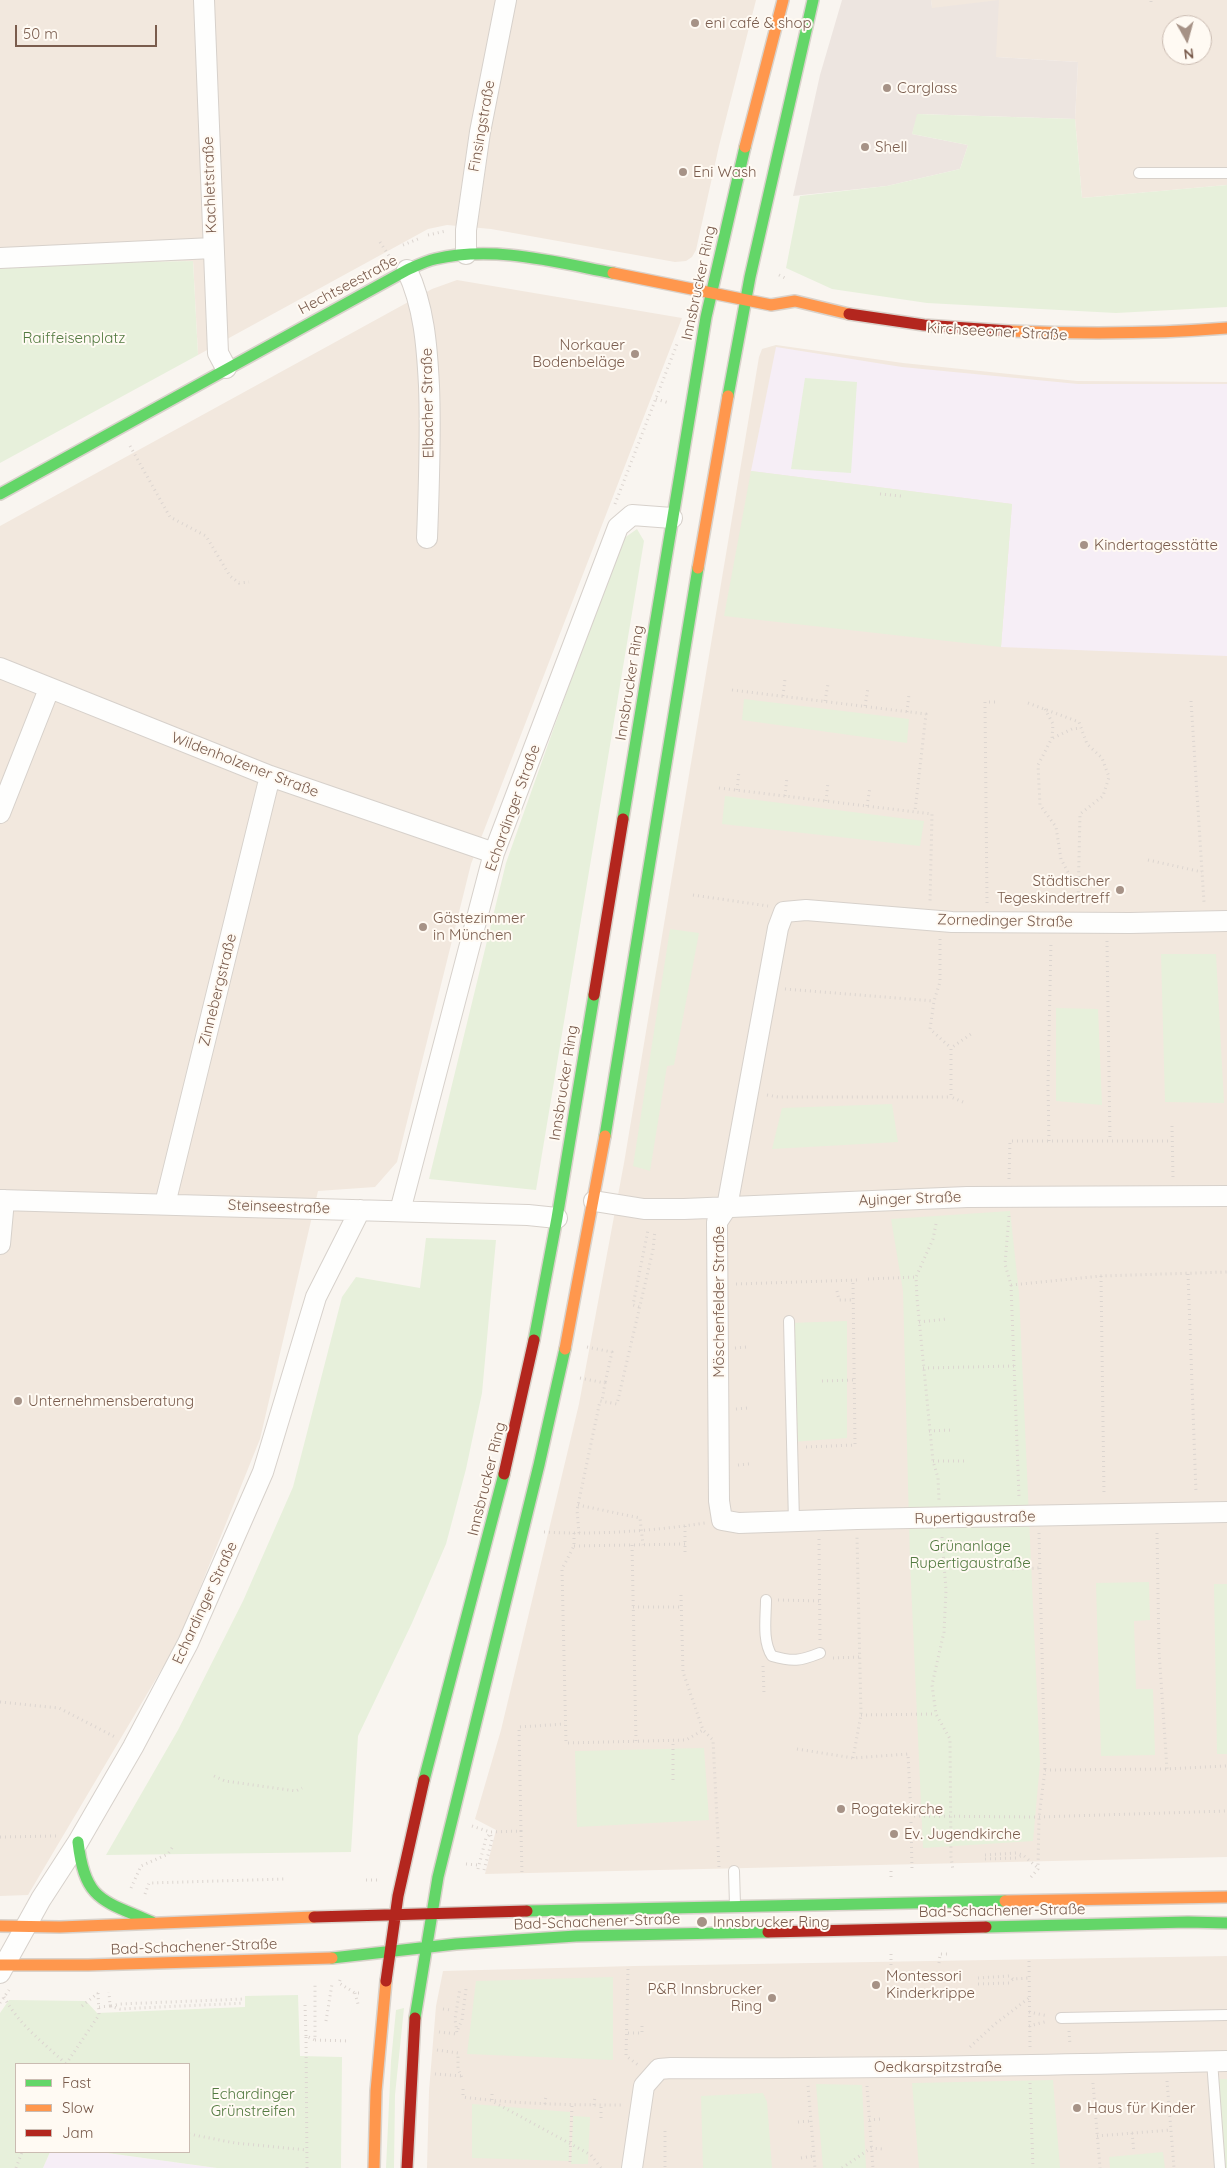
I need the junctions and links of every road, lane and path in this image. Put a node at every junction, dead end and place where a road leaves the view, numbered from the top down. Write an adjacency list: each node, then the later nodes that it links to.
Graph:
1 (204, 0): 8 (street, Kachletstraße)
2 (506, 0): 10 (street, Finsingstraße)
3 (783, 0): 13 (main road, Innsbrucker Ring)
4 (813, 0): 14 (main road)
5 (1139, 173): 6 (lane)
6 (1227, 173)
7 (380, 242): 9 (path)
8 (213, 248): 11 (street); 18 (street, Kachletstraße)
9 (387, 254)
10 (466, 254): 12 (main road, Hechtseestraße); 13 (main road, Hechtseestraße)
11 (0, 258)
12 (407, 270): 18 (main road, Hechtseestraße); 24 (street, Elbacher Straße)
13 (711, 293): 14 (main road, Hechtseestraße); 23 (main road, Innsbrucker Ring)
14 (746, 300): 15 (main road, Kirchseeoner Straße); 83 (main road)
15 (771, 305): 16 (main road, Kirchseeoner Straße); 17 (main road, Kirchseeoner Straße)
16 (784, 314)
17 (1227, 328)
18 (226, 368): 20 (main road, Hechtseestraße)
19 (129, 445): 25 (path)
20 (0, 494)
21 (880, 494): 22 (path)
22 (901, 496)
23 (672, 518): 55 (street, Echardinger Straße); 88 (main road, Innsbrucker Ring)
24 (427, 538)
25 (249, 582)
26 (0, 668): 30 (street, Wildenholzener Straße)
27 (785, 678): 33 (path)
28 (828, 684): 34 (path)
29 (868, 688): 38 (path)
30 (49, 689): 44 (street, Wildenholzener Straße); 54 (street)
31 (732, 690): 33 (path)
32 (910, 694): 40 (path)
33 (783, 696): 34 (path)
34 (825, 701): 38 (path)
35 (1191, 701): 57 (path)
36 (995, 702): 63 (path)
37 (1028, 703): 39 (path)
38 (865, 706): 40 (path)
39 (1045, 708): 41 (path); 42 (path)
40 (907, 712): 53 (path)
41 (1081, 728): 42 (path); 58 (path)
42 (1052, 738): 58 (path)
43 (739, 771): 49 (path)
44 (270, 776): 55 (street, Wildenholzener Straße); 84 (street, Zinnebergstraße)
45 (787, 777): 50 (path)
46 (828, 782): 51 (path)
47 (870, 787): 52 (path)
48 (719, 788): 49 (path)
49 (737, 790): 50 (path)
50 (784, 796): 51 (path)
51 (826, 801): 52 (path)
52 (867, 806): 53 (path)
53 (915, 811): 61 (path)
54 (0, 813)
55 (494, 852): 87 (street, Echardinger Straße)
56 (1148, 860): 57 (path)
57 (1202, 872): 64 (path)
58 (1078, 883): 66 (path)
59 (693, 895): 60 (path)
60 (784, 912): 61 (street, Zornedinger Straße); 68 (street, Möschenfelder Straße)
61 (935, 920): 63 (street, Zornedinger Straße); 69 (path)
62 (1227, 921): 64 (street, Zornedinger Straße)
63 (987, 922): 65 (street, Zornedinger Straße)
64 (1205, 922): 67 (street, Zornedinger Straße)
65 (1052, 923): 66 (street, Zornedinger Straße); 76 (path)
66 (1078, 923): 67 (street, Zornedinger Straße)
67 (1106, 923): 77 (path)
68 (767, 988): 69 (path); 72 (street, Möschenfelder Straße)
69 (934, 1001): 71 (path)
70 (971, 1034): 71 (path)
71 (951, 1048): 73 (path)
72 (748, 1092): 73 (path); 85 (street, Möschenfelder Straße)
73 (951, 1097): 74 (path)
74 (963, 1102)
75 (1172, 1126): 78 (path)
76 (1049, 1140): 77 (path); 79 (path)
77 (1110, 1141): 78 (path)
78 (1172, 1141): 80 (path)
79 (1009, 1196): 80 (street, Ayinger Straße); 85 (street, Ayinger Straße); 101 (path)
80 (1174, 1196): 81 (street, Ayinger Straße)
81 (1227, 1196)
82 (2, 1200): 84 (street, Steinseestraße); 92 (street)
83 (594, 1200): 85 (street, Ayinger Straße); 197 (main road)
84 (165, 1204): 86 (street, Steinseestraße)
85 (727, 1207): 100 (street, Möschenfelder Straße)
86 (360, 1210): 87 (street, Steinseestraße); 157 (street, Echardinger Straße)
87 (400, 1211): 88 (street, Steinseestraße)
88 (557, 1218): 198 (main road, Innsbrucker Ring)
89 (936, 1224): 96 (path)
90 (648, 1230): 104 (path)
91 (655, 1230): 104 (path)
92 (0, 1244)
93 (1227, 1272): 94 (path)
94 (1188, 1274): 95 (path); 123 (path)
95 (1101, 1276): 101 (path); 125 (path)
96 (916, 1277): 97 (path); 107 (path)
97 (868, 1279)
98 (853, 1280): 99 (path); 100 (path); 103 (path)
99 (858, 1280)
100 (717, 1284): 129 (street, Möschenfelder Straße)
101 (1011, 1285): 109 (path)
102 (837, 1291): 103 (path)
103 (853, 1300): 112 (path)
104 (639, 1307): 115 (path)
105 (947, 1320): 107 (path)
106 (789, 1321): 131 (lane)
107 (919, 1322): 110 (path)
108 (582, 1346): 114 (path)
109 (1014, 1366): 110 (path); 126 (path)
110 (923, 1368): 117 (path)
111 (575, 1377): 114 (path)
112 (854, 1380): 113 (path); 118 (path)
113 (822, 1381)
114 (606, 1383): 115 (path)
115 (602, 1401): 121 (path)
116 (952, 1430): 117 (path)
117 (929, 1431): 120 (path)
118 (799, 1448)
119 (966, 1461): 120 (path)
120 (933, 1462): 127 (path)
121 (578, 1505): 132 (path); 135 (path)
122 (1227, 1512): 123 (street, Rupertigaustraße)
123 (1197, 1513): 124 (street, Rupertigaustraße)
124 (1156, 1514): 125 (street, Rupertigaustraße); 161 (path)
125 (1105, 1516): 126 (street, Rupertigaustraße)
126 (1029, 1517): 127 (street, Rupertigaustraße); 142 (path)
127 (940, 1518): 128 (street, Rupertigaustraße); 141 (path)
128 (857, 1519): 130 (street, Rupertigaustraße); 149 (path)
129 (722, 1520): 131 (street, Rupertigaustraße)
130 (819, 1521): 131 (street, Rupertigaustraße); 145 (path)
131 (794, 1522)
132 (642, 1529): 135 (path); 136 (path); 138 (path)
133 (541, 1532): 134 (path)
134 (574, 1533): 135 (path); 139 (path)
135 (579, 1533)
136 (685, 1544): 138 (path); 140 (path)
137 (632, 1545): 138 (path); 139 (path); 147 (path)
138 (643, 1545)
139 (574, 1546): 153 (path)
140 (685, 1552)
141 (944, 1567): 142 (path); 151 (path)
142 (1039, 1568): 162 (path)
143 (681, 1594): 146 (path)
144 (766, 1600): 145 (path); 148 (lane)
145 (820, 1600): 148 (path)
146 (682, 1607): 147 (path); 154 (path)
147 (634, 1608): 156 (path)
148 (820, 1653): 149 (path)
149 (860, 1657): 152 (path)
150 (0, 1702): 157 (path)
151 (936, 1714): 152 (path); 168 (path)
152 (860, 1715): 159 (path)
153 (565, 1724): 156 (path); 173 (path)
154 (703, 1730): 155 (path); 176 (path)
155 (673, 1740): 156 (path); 164 (path)
156 (636, 1741)
157 (132, 1747): 177 (street, Echardinger Straße)
158 (797, 1749): 159 (path)
159 (852, 1758): 167 (path)
160 (1227, 1766): 161 (path)
161 (1167, 1769): 162 (path)
162 (1045, 1770): 170 (path)
163 (214, 1776): 165 (path)
164 (673, 1780)
165 (302, 1788)
166 (1227, 1811): 170 (path)
167 (911, 1813)
168 (952, 1815): 169 (path); 170 (path); 187 (path)
169 (914, 1816)
170 (1039, 1817): 184 (path)
171 (911, 1822): 186 (path)
172 (468, 1825): 174 (path)
173 (521, 1831): 174 (path); 190 (path)
174 (490, 1832): 183 (path); 185 (path)
175 (0, 1837): 177 (path)
176 (718, 1839)
177 (78, 1842): 199 (main road); 202 (street, Echardinger Straße)
178 (174, 1845): 193 (path)
179 (718, 1846): 189 (path)
180 (985, 1855): 181 (path)
181 (1023, 1855): 182 (path); 184 (path)
182 (985, 1860)
183 (466, 1864)
184 (1038, 1869): 191 (path)
185 (484, 1870)
186 (912, 1870)
187 (953, 1870)
188 (734, 1871): 196 (lane)
189 (719, 1874)
190 (522, 1875)
191 (1031, 1877)
192 (286, 1879): 195 (path)
193 (129, 1892)
194 (1227, 1897): 196 (main road, Bad-Schachener-Straße)
195 (142, 1899)
196 (735, 1907): 197 (main road, Bad-Schachener-Straße)
197 (432, 1913): 198 (main road, Bad-Schachener-Straße); 203 (main road)
198 (396, 1914): 199 (main road, Bad-Schachener-Straße); 204 (main road, Innsbrucker Ring)
199 (156, 1924): 202 (main road, Bad-Schachener-Straße)
200 (1227, 1924): 203 (main road, Bad-Schachener-Straße)
201 (0, 1926): 202 (main road, Bad-Schachener-Straße)
202 (25, 1927): 209 (street, Echardinger Straße)
203 (426, 1948): 204 (main road, Bad-Schachener-Straße); 289 (main road)
204 (390, 1953): 209 (main road, Bad-Schachener-Straße); 288 (main road, Innsbrucker Ring)
205 (950, 1954): 207 (path)
206 (1029, 1961): 211 (path)
207 (939, 1963)
208 (628, 1969): 238 (path)
209 (4, 1973): 221 (path)
210 (978, 1978): 212 (path)
211 (1029, 1978): 212 (path); 222 (path)
212 (1013, 1979): 215 (path)
213 (339, 1983): 220 (path)
214 (332, 1984): 233 (path)
215 (978, 1984)
216 (315, 1986): 241 (path)
217 (460, 1988): 236 (path)
218 (466, 1989): 236 (path)
219 (109, 1992): 227 (path)
220 (355, 1993)
221 (4, 1998): 224 (path); 248 (path)
222 (1029, 1998): 235 (path); 245 (path)
223 (244, 2001): 227 (path)
224 (0, 2003)
225 (305, 2005): 240 (path)
226 (82, 2006): 228 (path)
227 (110, 2006): 228 (path)
228 (99, 2007): 249 (path)
229 (443, 2009): 230 (path)
230 (451, 2010)
231 (1227, 2014): 232 (lane)
232 (1061, 2018): 235 (path)
233 (326, 2020)
234 (642, 2024): 238 (path)
235 (1030, 2026): 246 (path)
236 (458, 2029): 237 (path)
237 (438, 2032)
238 (628, 2033): 255 (path)
239 (1070, 2033): 243 (path)
240 (306, 2036): 241 (path); 280 (path)
241 (315, 2040): 242 (path)
242 (350, 2041)
243 (1070, 2048)
244 (437, 2050): 254 (path)
245 (963, 2052)
246 (1030, 2055)
247 (1220, 2061): 250 (street, Oedkarspitzstraße); 299 (lane)
248 (65, 2063)
249 (67, 2063)
250 (1166, 2063): 251 (street, Oedkarspitzstraße); 272 (path)
251 (1092, 2065): 252 (street, Oedkarspitzstraße); 276 (path)
252 (865, 2067): 253 (street, Oedkarspitzstraße); 269 (path)
253 (807, 2069): 255 (street, Oedkarspitzstraße); 270 (path)
254 (435, 2074)
255 (652, 2076): 291 (street)
256 (1030, 2078): 296 (path)
257 (463, 2089): 261 (path)
258 (492, 2094): 261 (path)
259 (546, 2095): 262 (path)
260 (595, 2096): 264 (path)
261 (492, 2101): 262 (path); 277 (path)
262 (545, 2104): 263 (path)
263 (572, 2105): 264 (path); 277 (path)
264 (594, 2105): 265 (path)
265 (601, 2105): 266 (path); 267 (path)
266 (624, 2105)
267 (601, 2118)
268 (881, 2119): 269 (path)
269 (869, 2120): 278 (path)
270 (811, 2121): 271 (path); 283 (path)
271 (798, 2122)
272 (1171, 2130): 274 (path); 298 (path)
273 (664, 2131): 292 (path)
274 (1132, 2133): 276 (path); 281 (path)
275 (190, 2134): 280 (path)
276 (1098, 2136): 297 (path)
277 (571, 2144): 285 (path); 290 (path)
278 (871, 2148): 279 (path); 294 (path); 295 (path)
279 (884, 2149)
280 (307, 2150): 287 (path)
281 (1134, 2152)
282 (22, 2153): 286 (path)
283 (814, 2156): 284 (path); 293 (path)
284 (800, 2158)
285 (570, 2162)
286 (16, 2168)
287 (307, 2168)
288 (374, 2168)
289 (407, 2168)
290 (601, 2168)
291 (632, 2168)
292 (665, 2168)
293 (815, 2168)
294 (842, 2168)
295 (873, 2168)
296 (1033, 2168)
297 (1100, 2168)
298 (1174, 2168)
299 (1220, 2168)

